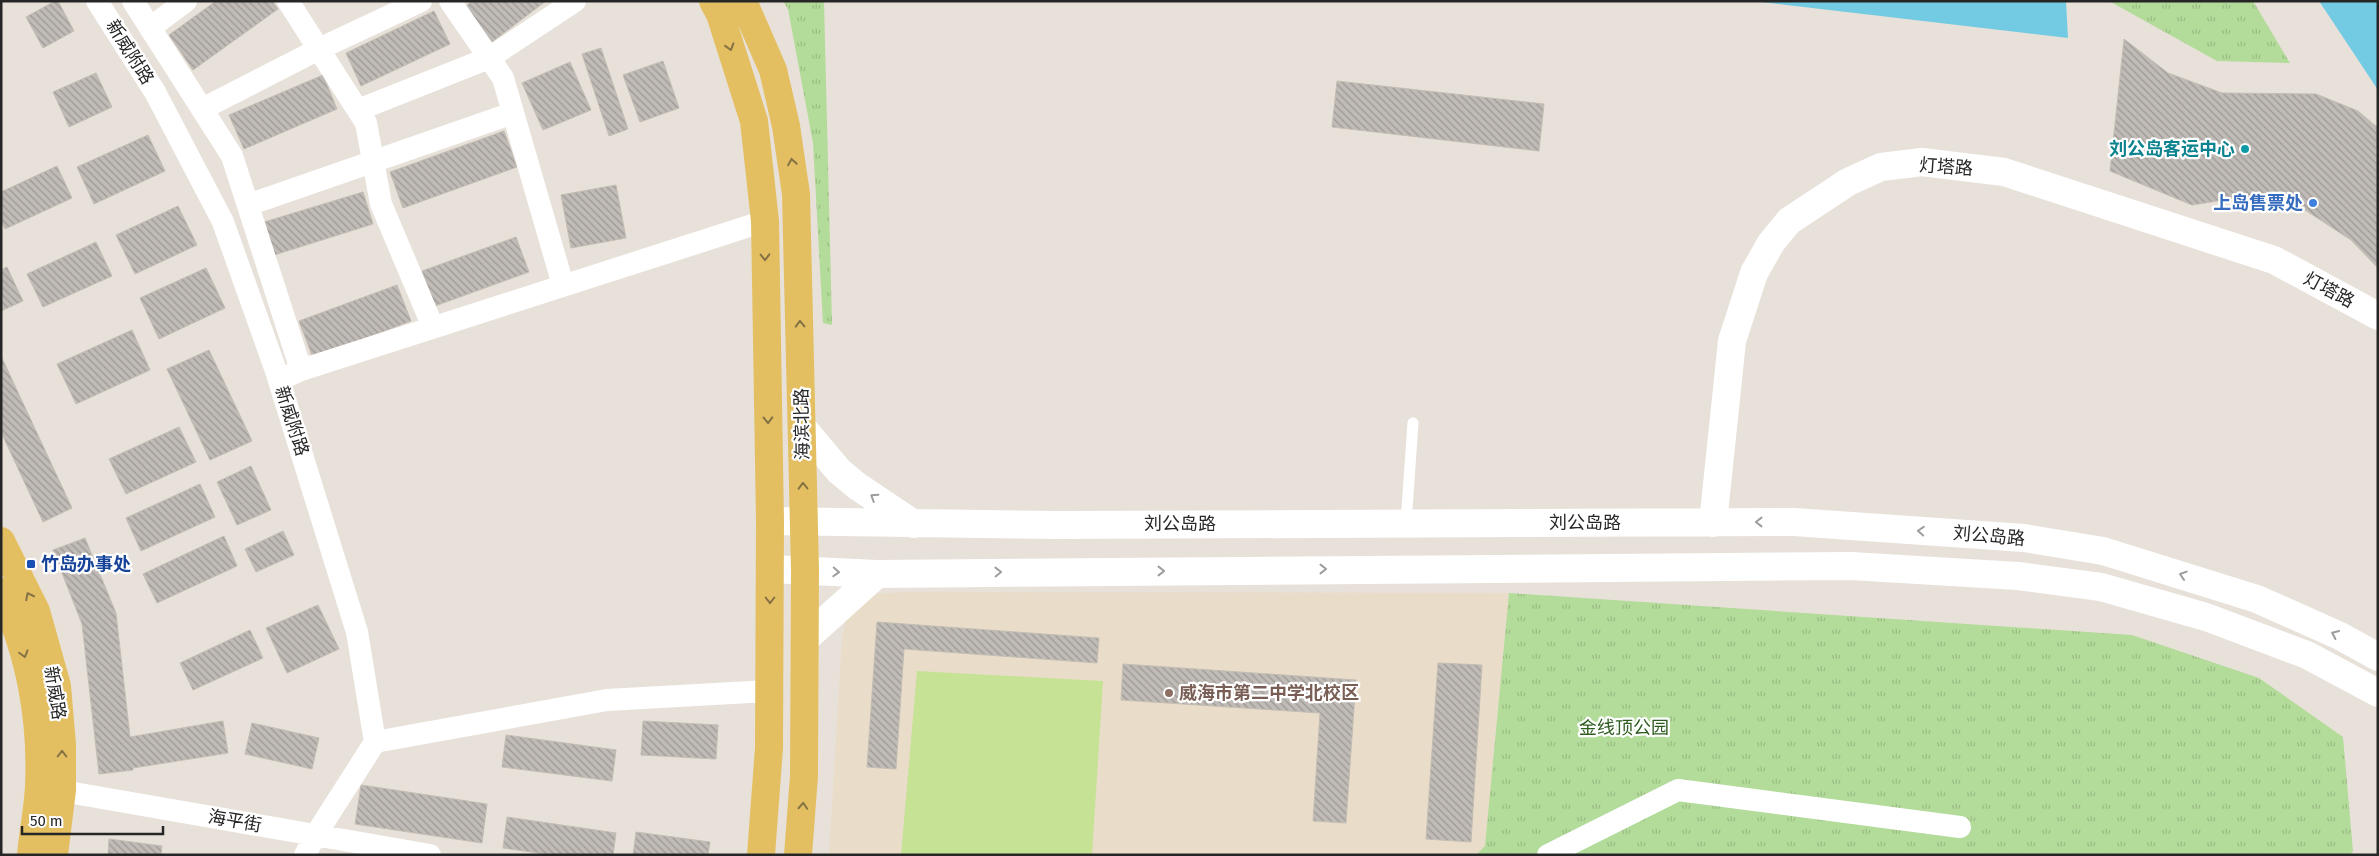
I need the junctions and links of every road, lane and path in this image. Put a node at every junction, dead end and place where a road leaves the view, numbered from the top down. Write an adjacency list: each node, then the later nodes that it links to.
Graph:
1 (98, 1): 23 (street, 新威附路)
2 (133, 1): 10 (street)
3 (186, 1): 10 (street)
4 (288, 1): 11 (street)
5 (421, 1): 11 (street)
6 (450, 1): 12 (street)
7 (575, 1): 12 (street)
8 (713, 1): 18 (main road, 海滨北路, one-way to 18)
9 (743, 1): 25 (main road, 海滨北路, one-way to 9)
10 (150, 28): 13 (street)
11 (319, 49): 13 (street); 14 (street)
12 (489, 58): 14 (street); 15 (street)
13 (202, 109): 17 (street)
14 (358, 110): 16 (street)
15 (513, 113): 16 (street); 19 (street)
16 (373, 162): 17 (street); 21 (street)
17 (248, 205): 22 (street)
18 (765, 221): 19 (street); 26 (main road, 海滨北路, one-way to 26)
19 (563, 285): 21 (street)
20 (2378, 316): 29 (main road, 灯塔路)
21 (434, 327): 22 (street)
22 (301, 370): 23 (street)
23 (279, 380): 40 (street, 新威附路)
24 (1413, 423): 28 (lane)
25 (802, 426): 27 (main road, 海滨北路, one-way to 25); 30 (main road, one-way to 25)
26 (770, 521): 27 (main road, 刘公岛路); 32 (main road, 海滨北路)
27 (804, 521): 30 (main road, 刘公岛路); 33 (main road, 海滨北路)
28 (1406, 523): 29 (main road, 刘公岛路); 30 (main road, 刘公岛路)
29 (1713, 523): 37 (main road, 刘公岛路, one-way to 29)
30 (914, 524)
31 (1, 541): 41 (main road, 新威路, one-way to 31)
32 (770, 569): 33 (main road); 38 (main road, 海滨北路, one-way to 38)
33 (805, 570): 34 (main road, one-way to 34); 36 (main road, 海滨北路)
34 (877, 574): 36 (main road); 39 (main road, one-way to 39)
35 (1, 592): 41 (main road, 新威路, one-way to 41)
36 (805, 639): 48 (main road, 海滨北路, one-way to 36)
37 (2378, 657)
38 (769, 691): 40 (street); 47 (main road, 海滨北路)
39 (2378, 693)
40 (375, 742): 43 (street)
41 (50, 789): 43 (street, 海平街); 44 (main road, 新威路); 45 (main road, 新威路)
42 (1960, 827): 49 (street)
43 (310, 845): 46 (street, 海平街)
44 (31, 855)
45 (54, 855)
46 (430, 855)
47 (761, 855)
48 (798, 855)
49 (1548, 855)

